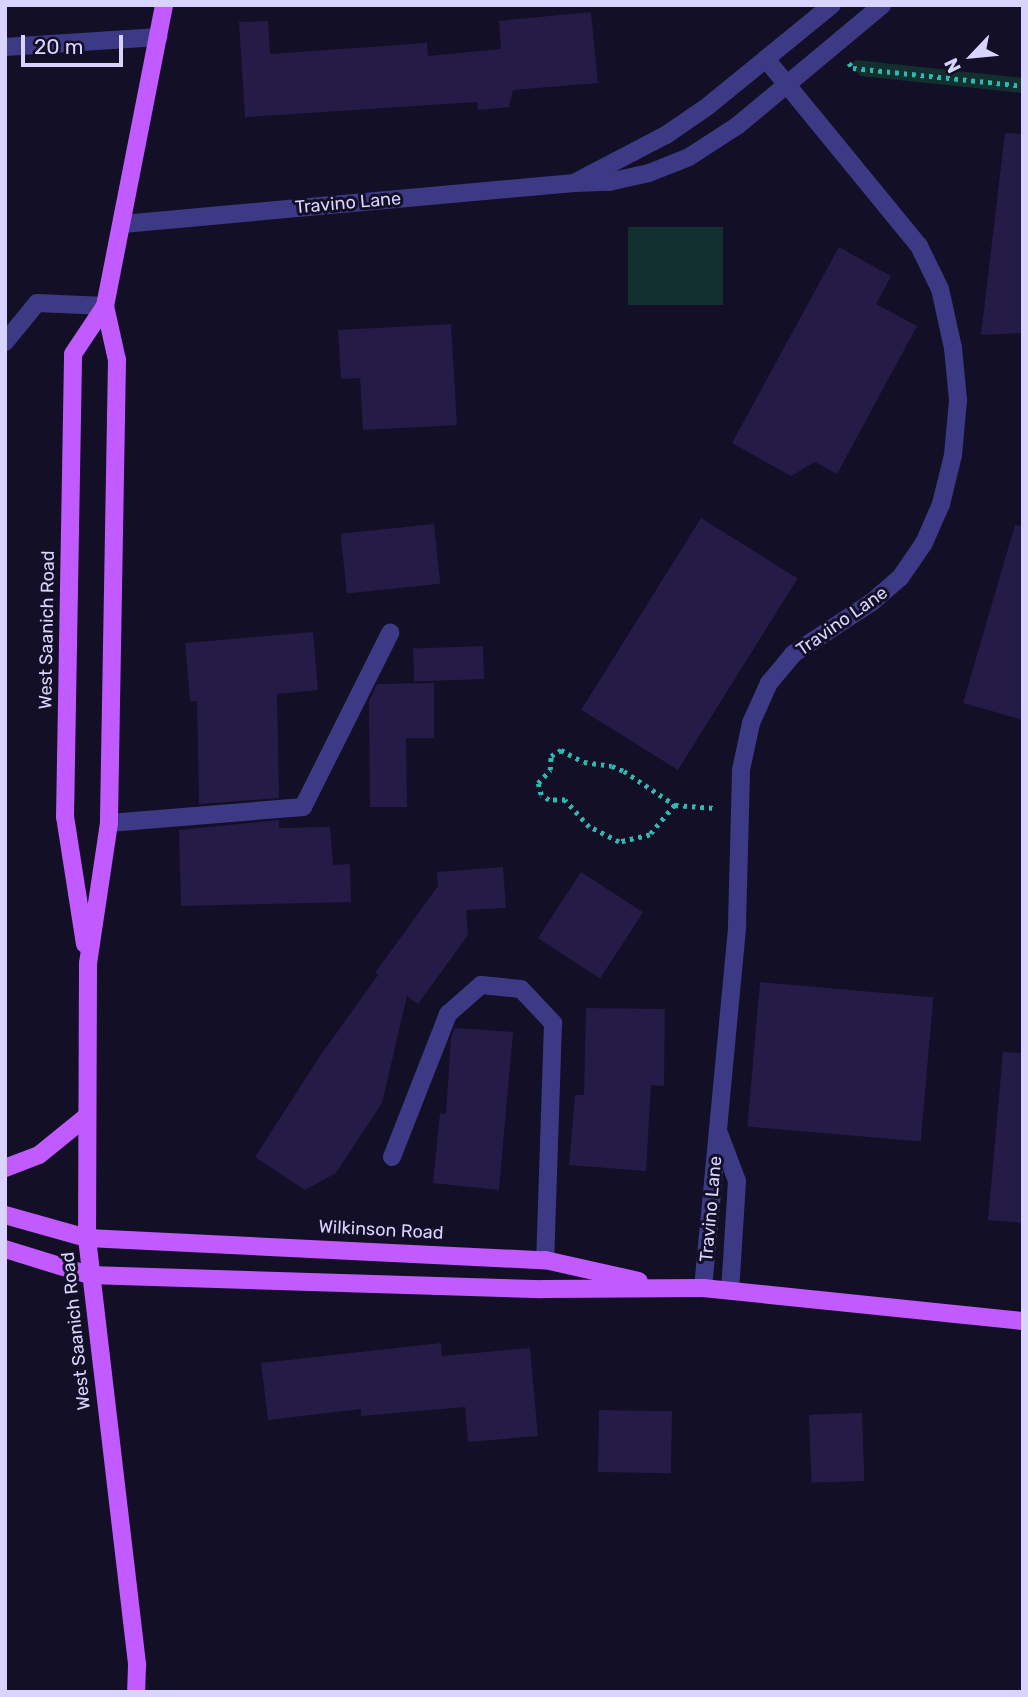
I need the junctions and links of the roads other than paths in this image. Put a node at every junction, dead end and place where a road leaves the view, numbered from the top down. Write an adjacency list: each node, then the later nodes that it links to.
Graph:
1 (164, 5): 4 (main road, West Saanich Road)
2 (832, 5): 6 (street)
3 (883, 5): 7 (street)
4 (159, 37): 5 (street); 9 (main road, West Saanich Road)
5 (5, 47)
6 (766, 59): 7 (street, Travino Lane); 8 (street, Travino Lane)
7 (786, 85): 8 (street, Travino Lane); 16 (street, Travino Lane)
8 (574, 183): 9 (street, Travino Lane)
9 (122, 224): 10 (main road, West Saanich Road)
10 (105, 306): 11 (street); 13 (main road, West Saanich Road); 14 (main road, West Saanich Road)
11 (5, 342)
12 (390, 633): 13 (street)
13 (109, 823): 14 (main road, West Saanich Road)
14 (88, 963): 15 (main road, West Saanich Road)
15 (87, 1116): 18 (main road); 20 (main road, West Saanich Road)
16 (718, 1129): 25 (street, Travino Lane); 26 (street, Travino Lane)
17 (392, 1157): 22 (street)
18 (5, 1168)
19 (5, 1215): 20 (main road, Wilkinson Road)
20 (87, 1238): 22 (main road, Wilkinson Road); 23 (main road, West Saanich Road)
21 (5, 1249): 23 (main road, Wilkinson Road)
22 (545, 1260): 24 (main road, Wilkinson Road)
23 (89, 1275): 24 (main road, Wilkinson Road); 28 (main road, West Saanich Road)
24 (670, 1288): 25 (main road, Wilkinson Road)
25 (703, 1288): 26 (main road, Wilkinson Road)
26 (730, 1291): 27 (main road, Wilkinson Road)
27 (1023, 1321)
28 (136, 1692)

